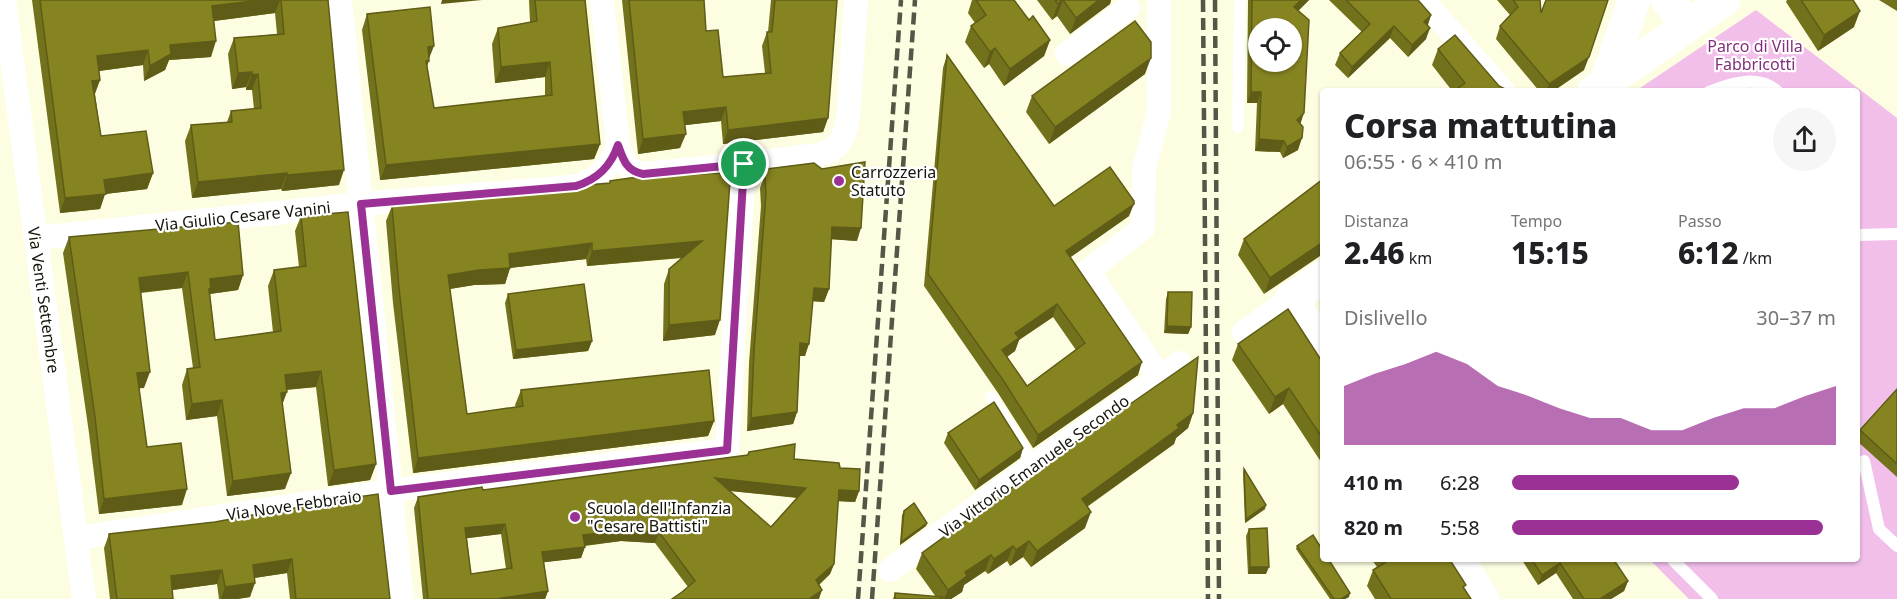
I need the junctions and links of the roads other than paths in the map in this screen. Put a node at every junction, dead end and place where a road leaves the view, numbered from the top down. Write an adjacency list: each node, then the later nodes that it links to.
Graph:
1 (4, 0): 25 (street, Via Venti Settembre)
2 (340, 0): 22 (street)
3 (602, 0): 20 (street)
4 (856, 0): 21 (street)
5 (1240, 0): 19 (lane)
6 (1423, 0): 16 (street)
7 (1666, 0): 12 (street)
8 (1724, 0): 12 (street)
9 (1634, 1): 13 (street); 15 (street)
10 (1159, 2): 11 (street); 32 (street, Via Vittorio Emanuele Secondo)
11 (1125, 4): 14 (street)
12 (1687, 25): 13 (street)
13 (1658, 45): 15 (street)
14 (1067, 54)
15 (1599, 87)
16 (1500, 88)
17 (1719, 88): 18 (lane)
18 (1773, 88)
19 (1238, 127)
20 (618, 145): 21 (street); 22 (street, Via Giulio Cesare Vanini)
21 (744, 164): 33 (street, Via Nove Febbraio)
22 (361, 204): 25 (street, Via Giulio Cesare Vanini); 33 (street)
23 (1897, 234): 24 (lane)
24 (1860, 236)
25 (36, 238): 34 (street, Via Venti Settembre)
26 (1320, 280): 27 (street)
27 (1291, 299): 28 (street); 29 (street)
28 (1244, 332)
29 (1320, 342)
30 (991, 397): 32 (lane)
31 (1864, 461): 35 (lane)
32 (1034, 465): 38 (street, Via Vittorio Emanuele Secondo)
33 (391, 491): 34 (street, Via Nove Febbraio); 40 (street)
34 (77, 538): 39 (street, Via Venti Settembre)
35 (1897, 546)
36 (1459, 562): 41 (street)
37 (1675, 562): 42 (lane)
38 (890, 570)
39 (84, 599)
40 (402, 599)
41 (1483, 599)
42 (1712, 599)

